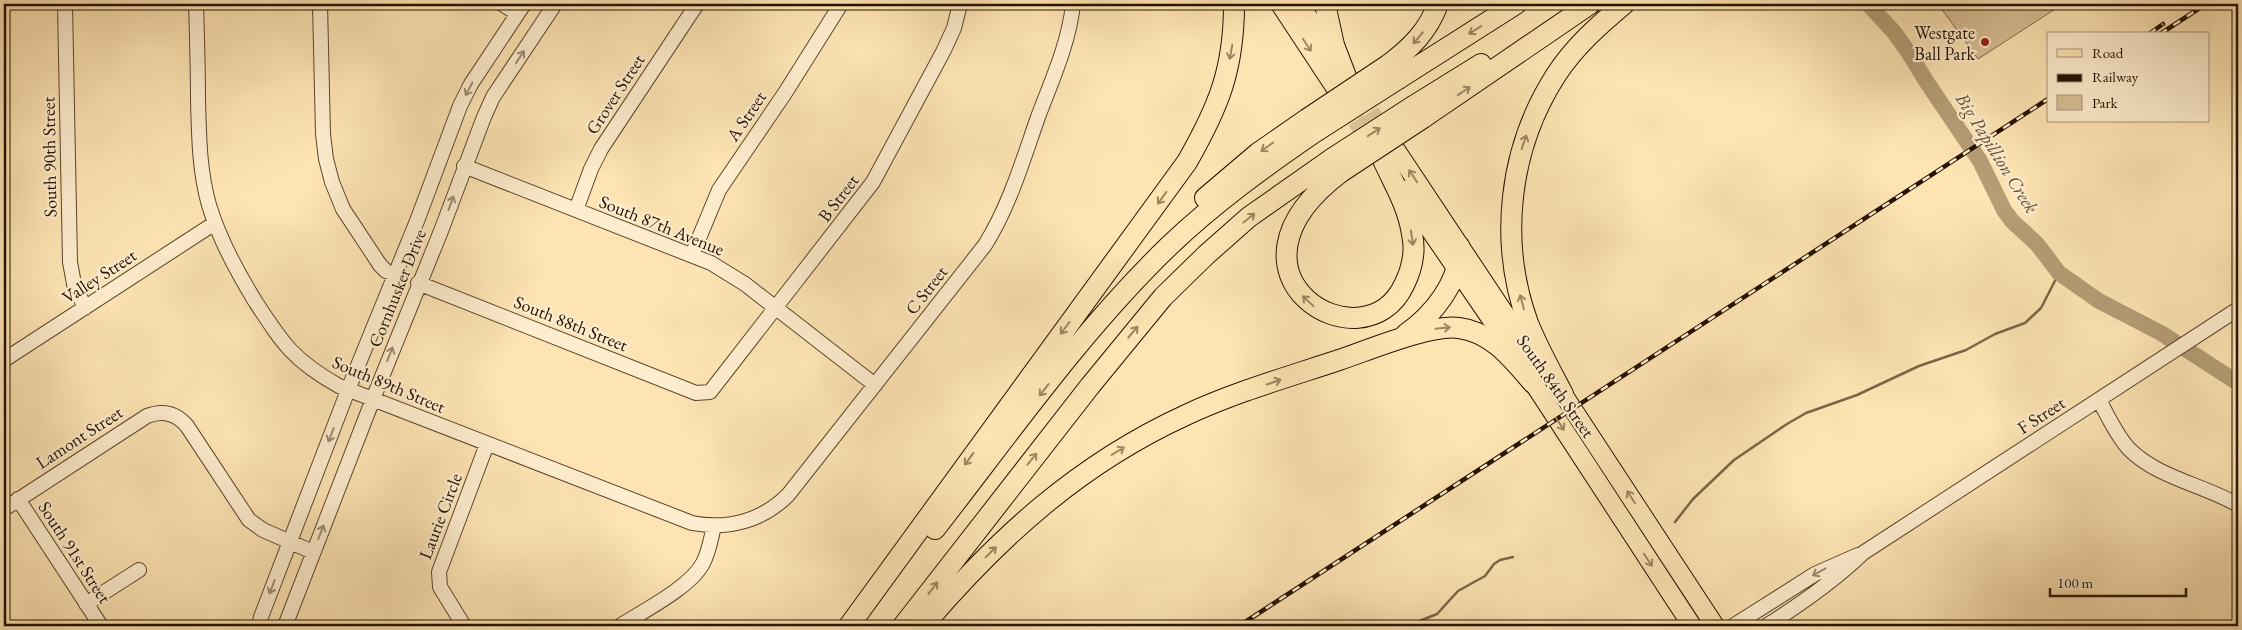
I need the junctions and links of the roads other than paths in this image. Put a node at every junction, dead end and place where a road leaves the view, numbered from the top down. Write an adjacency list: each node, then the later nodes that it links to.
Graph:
1 (65, 4): 33 (street, South 90th Street)
2 (196, 4): 27 (street, South 89th Street)
3 (320, 4): 31 (street)
4 (502, 4): 19 (street)
5 (554, 4): 25 (street, Cornhusker Drive, one-way to 5)
6 (697, 4): 26 (street, Grover Street)
7 (841, 4): 29 (street, A Street)
8 (960, 4): 34 (street, B Street)
9 (1073, 4): 39 (street, C Street)
10 (1234, 4): 60 (highway, one-way to 60)
11 (1280, 4): 21 (main road, one-way to 21)
12 (1300, 4): 21 (main road)
13 (1325, 4): 21 (highway)
14 (1438, 4): 20 (highway, one-way to 20)
15 (1516, 4): 20 (highway, one-way to 20)
16 (1576, 4): 22 (highway)
17 (1590, 4): 22 (highway, one-way to 17)
18 (1624, 4): 42 (highway, one-way to 18)
19 (521, 8): 31 (street, Cornhusker Drive, one-way to 31)
20 (1393, 72): 61 (highway, one-way to 61, bridge)
21 (1344, 83)
22 (1419, 112): 24 (highway, one-way to 22, bridge)
23 (1386, 154): 24 (highway, one-way to 24); 28 (main road, South 84th Street, one-way to 23); 30 (main road, South 84th Street)
24 (1337, 165): 62 (highway, one-way to 24)
25 (464, 166): 26 (street, South 87th Avenue); 32 (street, Cornhusker Drive, one-way to 25)
26 (576, 210): 29 (street, South 87th Avenue)
27 (215, 223): 33 (street, Valley Street); 40 (street, South 89th Street)
28 (1459, 246): 30 (highway); 42 (main road, South 84th Street)
29 (692, 255): 34 (street, South 87th Avenue)
30 (1457, 270): 36 (highway); 38 (main road, South 84th Street)
31 (394, 274): 40 (street, Cornhusker Drive)
32 (418, 284): 41 (street, South 88th Street); 43 (street, Cornhusker Drive, one-way to 32)
33 (85, 308): 37 (street, Valley Street)
34 (776, 309): 39 (street, South 87th Avenue); 41 (street, B Street)
35 (2233, 312): 44 (street, F Street)
36 (1379, 346): 38 (highway, one-way to 38); 63 (highway, one-way to 36)
37 (4, 360)
38 (1533, 383): 64 (main road, South 84th Street, one-way to 64)
39 (875, 385): 49 (street, C Street)
40 (348, 390): 43 (street, South 89th Street); 50 (street, Cornhusker Drive, one-way to 50)
41 (710, 392)
42 (1563, 394): 65 (main road, South 84th Street, one-way to 42)
43 (372, 399): 45 (street, South 89th Street); 51 (street, Cornhusker Drive, one-way to 43)
44 (2099, 400): 47 (street); 52 (street, F Street)
45 (487, 444): 49 (street, South 89th Street); 58 (street, Laurie Circle)
46 (18, 499): 48 (street, Lamont Street); 50 (street, Lamont Street); 54 (street, South 91st Street)
47 (2238, 505)
48 (4, 509)
49 (714, 526): 59 (street)
50 (289, 542): 51 (street); 56 (street, Cornhusker Drive, one-way to 56)
51 (313, 552): 57 (street, Cornhusker Drive)
52 (1863, 553): 66 (street, F Street, one-way to 66); 67 (street, F Street)
53 (138, 570): 54 (street)
54 (86, 604): 55 (street, South 91st Street)
55 (101, 626)
56 (259, 626)
57 (285, 626)
58 (464, 626)
59 (620, 626)
60 (849, 626)
61 (860, 626)
62 (903, 626)
63 (923, 626)
64 (1692, 626)
65 (1715, 626)
66 (1733, 626)
67 (1766, 626)

